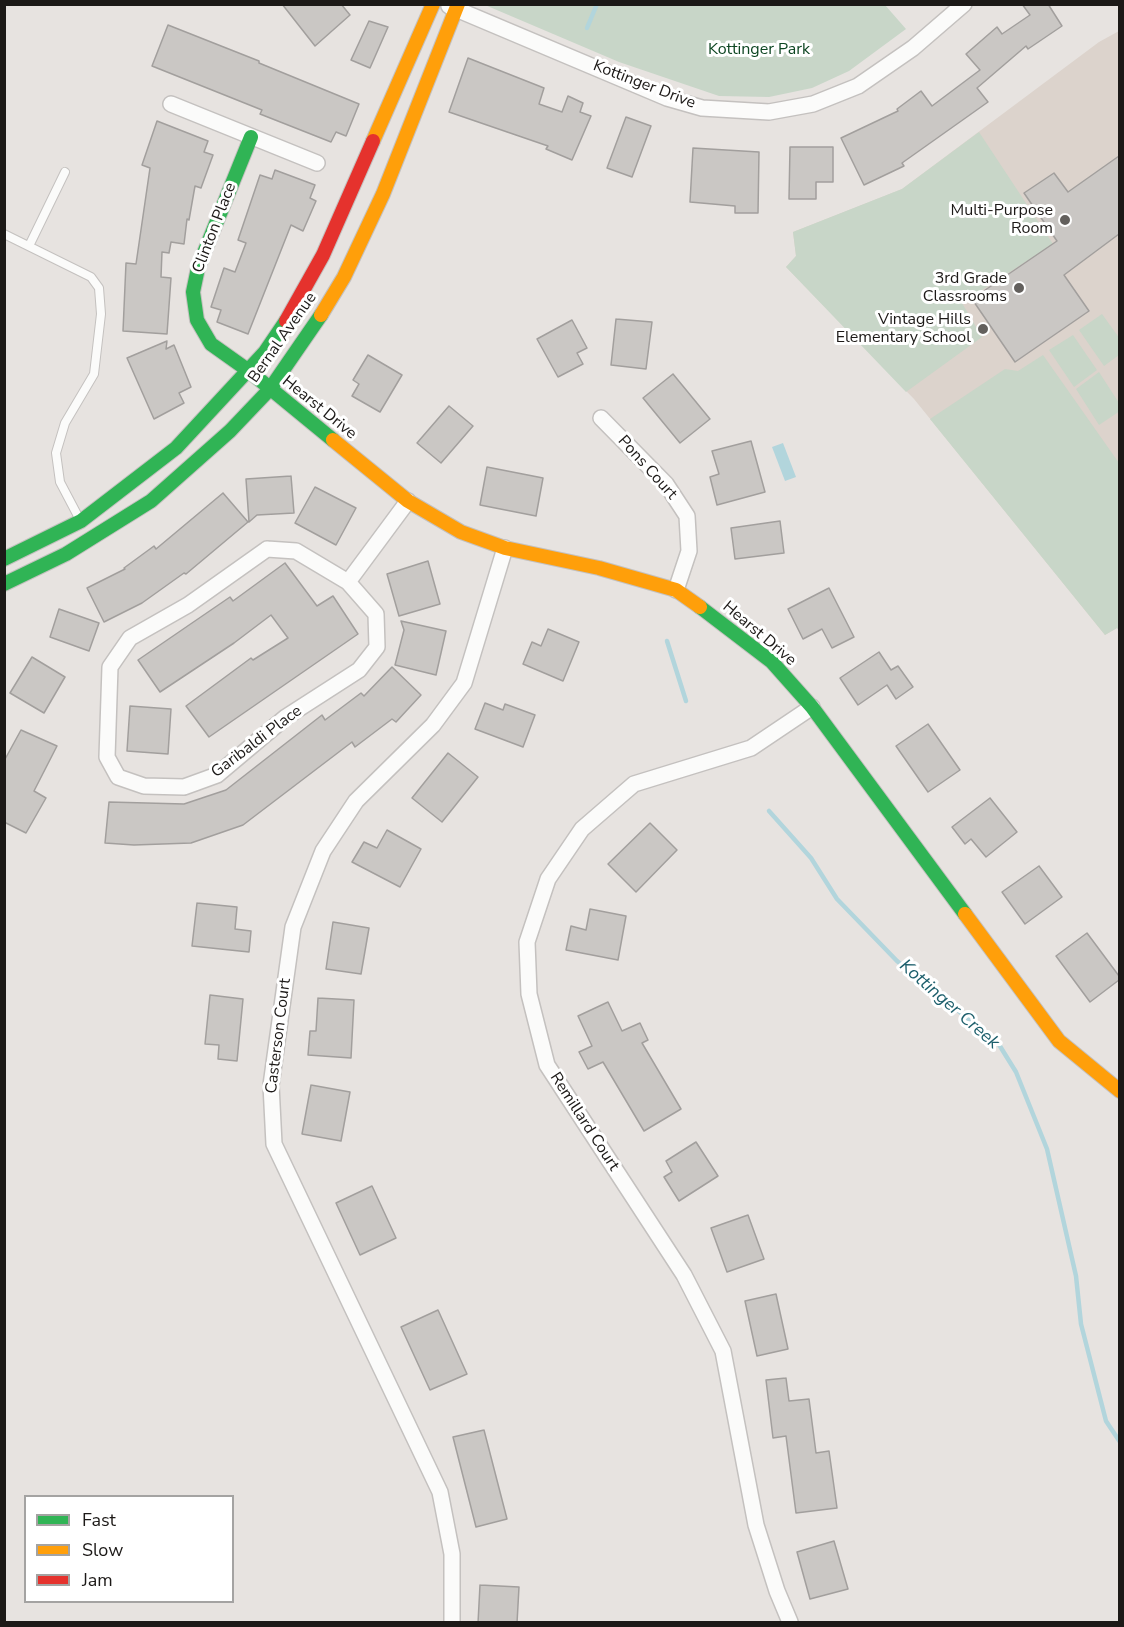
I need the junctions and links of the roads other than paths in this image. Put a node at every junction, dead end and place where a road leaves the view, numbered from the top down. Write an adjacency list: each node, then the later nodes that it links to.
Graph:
1 (433, 4): 10 (main road, Bernal Avenue)
2 (964, 4): 3 (street, Kottinger Drive)
3 (454, 6): 11 (main road, Bernal Avenue)
4 (171, 104): 5 (street)
5 (251, 136): 6 (street); 10 (main road, Clinton Place)
6 (317, 163)
7 (65, 172): 9 (lane)
8 (4, 234): 9 (lane)
9 (29, 246): 14 (lane)
10 (249, 370): 11 (main road, Hearst Drive); 14 (main road, Bernal Avenue)
11 (270, 389): 13 (main road, Hearst Drive); 15 (main road, Bernal Avenue)
12 (601, 418): 20 (street, Pons Court)
13 (408, 501): 16 (main road, Hearst Drive); 18 (street)
14 (81, 520): 15 (lane); 17 (main road, Bernal Avenue)
15 (92, 539): 19 (main road, Bernal Avenue)
16 (505, 548): 20 (main road, Hearst Drive); 23 (street, Casterson Court)
17 (4, 559)
18 (348, 582): 18 (street, Garibaldi Place)
19 (4, 584)
20 (676, 590): 21 (main road, Hearst Drive)
21 (813, 707): 22 (main road, Hearst Drive); 24 (street, Remillard Court)
22 (1119, 1090)
23 (452, 1623)
24 (790, 1623)

